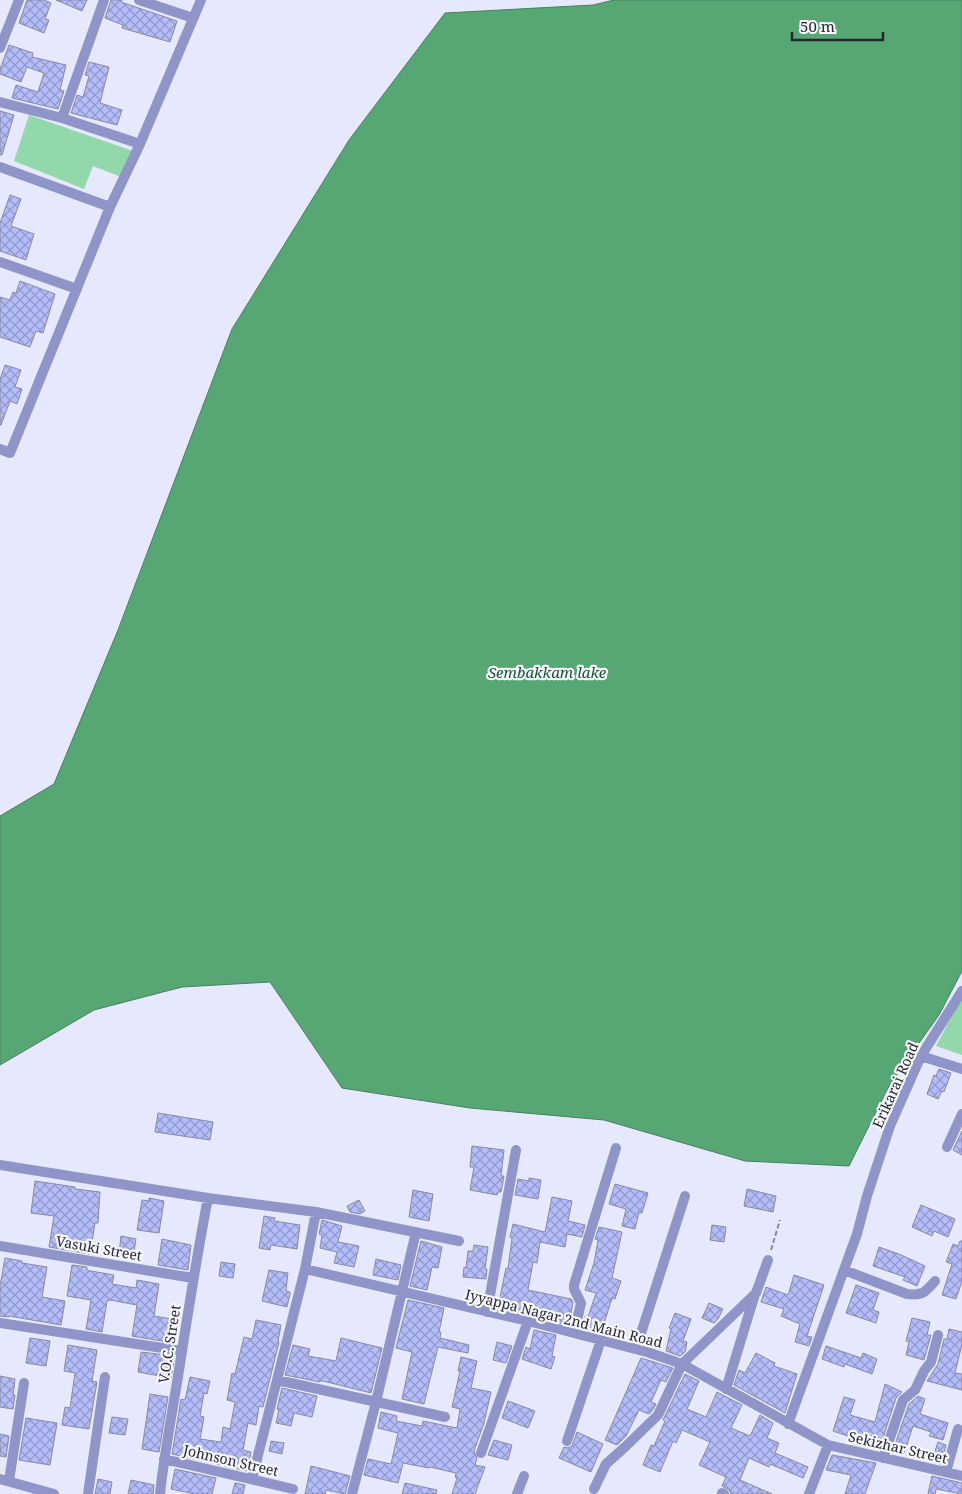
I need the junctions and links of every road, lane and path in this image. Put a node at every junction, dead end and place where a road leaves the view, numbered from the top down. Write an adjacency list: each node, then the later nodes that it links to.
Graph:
1 (19, 0): 6 (street)
2 (104, 0): 8 (street)
3 (139, 0): 5 (street)
4 (201, 0): 5 (street)
5 (193, 18): 9 (street)
6 (0, 48)
7 (0, 102): 8 (street)
8 (62, 118): 9 (street)
9 (140, 144): 11 (street)
10 (0, 166): 11 (street)
11 (110, 207): 13 (street)
12 (0, 262): 13 (street)
13 (77, 289): 14 (street)
14 (0, 449)
15 (962, 991): 16 (street, Erikarai Road)
16 (921, 1056): 17 (street); 32 (street, Erikarai Road)
17 (962, 1069)
18 (962, 1114): 19 (street)
19 (947, 1147)
20 (616, 1148): 40 (street)
21 (516, 1150): 37 (street)
22 (0, 1165): 24 (street)
23 (685, 1196): 43 (street)
24 (208, 1198): 25 (street); 33 (street, V.O.C. Street)
25 (316, 1212): 27 (street); 31 (street)
26 (780, 1220): 30 (path)
27 (416, 1232): 28 (street); 35 (street)
28 (459, 1241)
29 (0, 1246): 33 (street, Vasuki Street)
30 (768, 1260): 36 (street)
31 (305, 1269): 35 (street, Iyyappa Nagar 2nd Main Road); 47 (street)
32 (844, 1270): 34 (street); 52 (street, Erikarai Road)
33 (193, 1278): 44 (street, V.O.C. Street)
34 (934, 1281)
35 (403, 1292): 37 (street, Iyyappa Nagar 2nd Main Road); 50 (street)
36 (756, 1293): 45 (street); 49 (street)
37 (488, 1312): 38 (street, Iyyappa Nagar 2nd Main Road)
38 (528, 1321): 40 (street, Iyyappa Nagar 2nd Main Road); 56 (street)
39 (0, 1323): 44 (street)
40 (574, 1333): 42 (street, Iyyappa Nagar 2nd Main Road)
41 (938, 1335): 57 (street)
42 (601, 1340): 43 (street, Iyyappa Nagar 2nd Main Road); 54 (street)
43 (636, 1349): 45 (street, Iyyappa Nagar 2nd Main Road)
44 (182, 1351): 58 (street, V.O.C. Street)
45 (682, 1364): 49 (street, Iyyappa Nagar 2nd Main Road); 65 (street)
46 (105, 1377): 68 (street)
47 (277, 1380): 50 (street); 62 (street)
48 (24, 1383): 63 (street)
49 (726, 1389): 52 (street, Iyyappa Nagar 2nd Main Road)
50 (376, 1402): 51 (street); 70 (street)
51 (445, 1417)
52 (788, 1424): 55 (street, Iyyappa Nagar 2nd Main Road)
53 (958, 1429): 59 (street)
54 (567, 1440)
55 (828, 1445): 57 (street, Sekizhar Street); 72 (street)
56 (481, 1453)
57 (883, 1458): 59 (street, Sekizhar Street)
58 (164, 1459): 62 (street, Johnson Street); 69 (street, V.O.C. Street)
59 (946, 1472): 61 (street, Sekizhar Street)
60 (524, 1476): 71 (street)
61 (962, 1476)
62 (252, 1479): 64 (street, Johnson Street)
63 (4, 1480): 66 (street)
64 (292, 1489)
65 (594, 1489)
66 (37, 1492): 67 (street)
67 (54, 1494)
68 (88, 1494)
69 (160, 1494)
70 (352, 1494)
71 (516, 1494)
72 (809, 1494)

